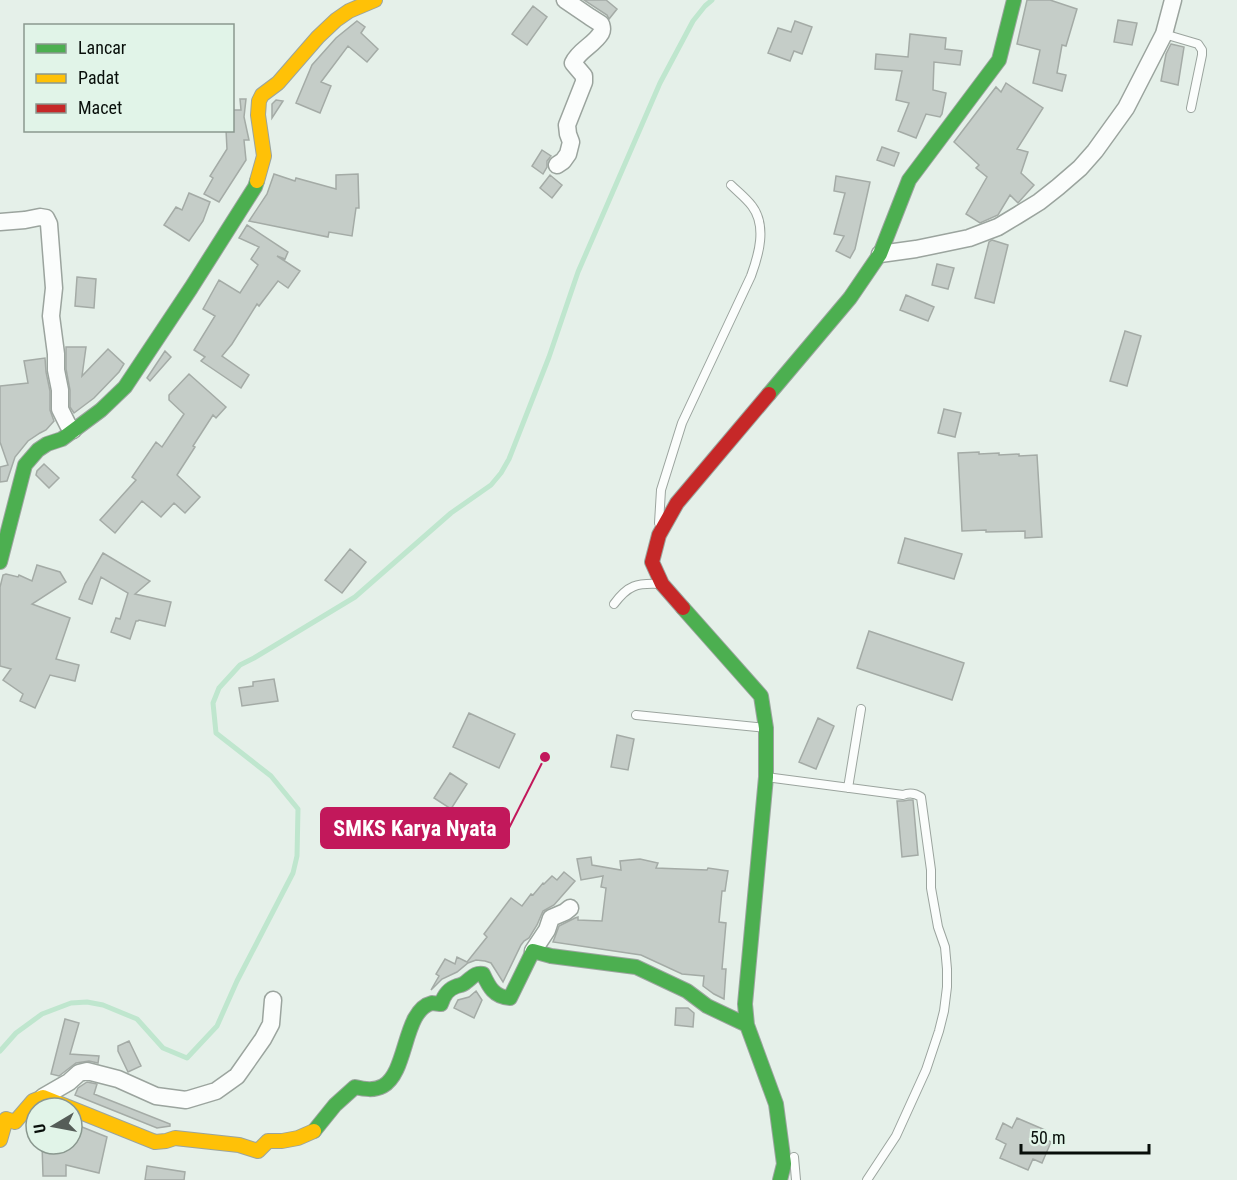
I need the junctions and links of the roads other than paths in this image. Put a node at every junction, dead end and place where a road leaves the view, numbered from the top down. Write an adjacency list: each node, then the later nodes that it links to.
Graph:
1 (375, 0): 11 (street)
2 (565, 0): 7 (street)
3 (1014, 0): 10 (street)
4 (1173, 0): 5 (street)
5 (1164, 34): 6 (lane); 10 (street)
6 (1191, 108)
7 (557, 165)
8 (731, 185): 12 (lane)
9 (0, 222): 11 (street)
10 (880, 254): 12 (street)
11 (73, 430): 13 (street)
12 (659, 535): 14 (street)
13 (0, 562)
14 (662, 584): 15 (lane); 18 (street)
15 (614, 604)
16 (861, 709): 20 (lane)
17 (636, 715): 18 (lane)
18 (766, 728): 19 (street)
19 (766, 777): 20 (lane); 24 (street)
20 (848, 788): 34 (lane)
21 (570, 908): 22 (street)
22 (533, 951): 24 (street); 28 (street)
23 (273, 1000): 25 (street)
24 (747, 1025): 26 (street)
25 (45, 1096)
26 (776, 1104): 29 (lane); 32 (street)
27 (24, 1112): 30 (street)
28 (84, 1113)
29 (788, 1126)
30 (0, 1140)
31 (793, 1149): 33 (lane)
32 (780, 1180)
33 (796, 1180)
34 (867, 1180)

